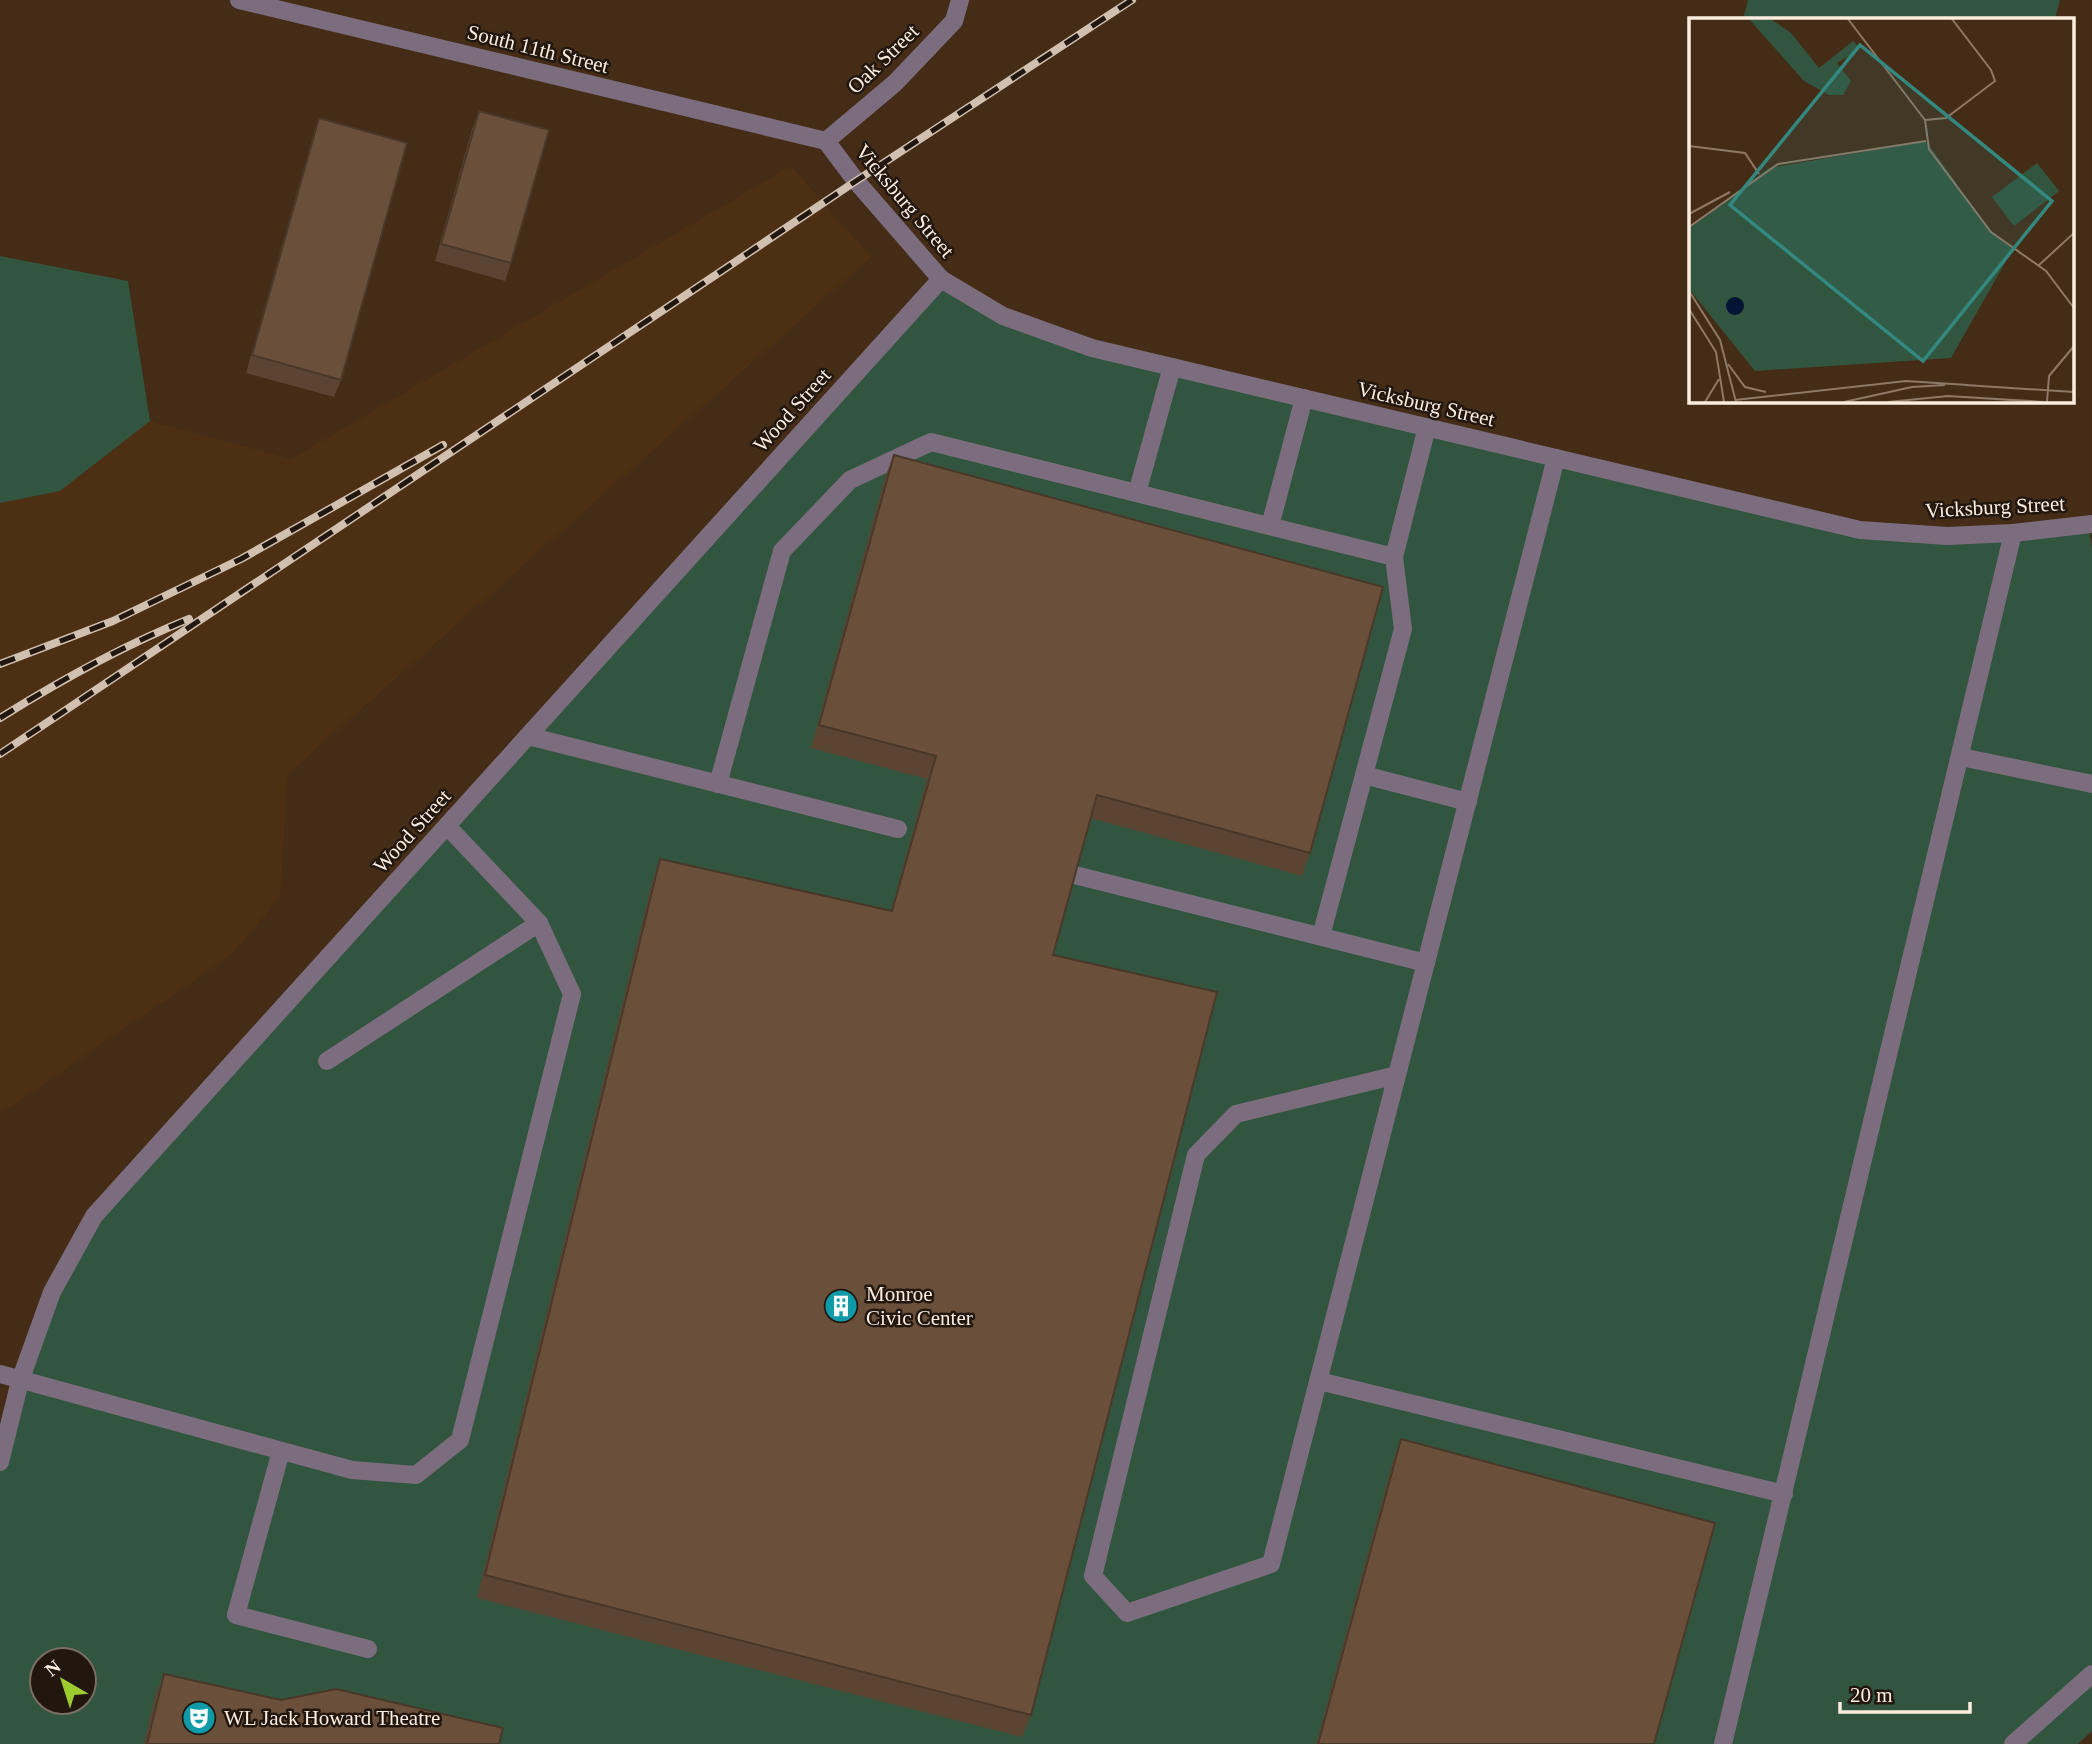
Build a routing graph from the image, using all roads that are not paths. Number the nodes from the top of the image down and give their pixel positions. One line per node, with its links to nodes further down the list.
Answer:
1 (239, 0): 3 (street, South 11th Street)
2 (960, 0): 3 (street, Oak Street)
3 (826, 141): 4 (street, Vicksburg Street)
4 (941, 279): 5 (street, Vicksburg Street); 14 (street, Wood Street)
5 (1172, 367): 6 (street, Vicksburg Street); 9 (street)
6 (1304, 398): 7 (street, Vicksburg Street); 11 (street)
7 (1427, 427): 8 (street, Vicksburg Street); 13 (street)
8 (1556, 458): 12 (street, Vicksburg Street); 19 (street)
9 (1137, 493): 11 (street); 17 (street)
10 (2092, 524): 12 (street, Vicksburg Street)
11 (1270, 526): 13 (street)
12 (2013, 533): 15 (street)
13 (1394, 556): 16 (street)
14 (528, 736): 17 (street); 20 (street, Wood Street)
15 (1961, 757): 18 (street); 33 (street)
16 (1364, 775): 19 (street); 24 (street)
17 (718, 784): 21 (street)
18 (2092, 784)
19 (1468, 802): 25 (street)
20 (447, 826): 23 (street); 29 (street, Wood Street)
21 (898, 829)
22 (1071, 873): 24 (street)
23 (540, 923): 26 (street); 31 (street)
24 (1321, 936): 25 (street)
25 (1426, 963): 27 (street)
26 (327, 1061)
27 (1397, 1076): 30 (street); 30 (street)
28 (0, 1374): 29 (street)
29 (20, 1381): 31 (street); 32 (street, Wood Street)
30 (1318, 1381): 33 (street)
31 (281, 1451): 34 (street)
32 (0, 1462)
33 (1784, 1494): 36 (street)
34 (368, 1650)
35 (2092, 1674): 37 (street)
36 (1723, 1744)
37 (2013, 1744)

